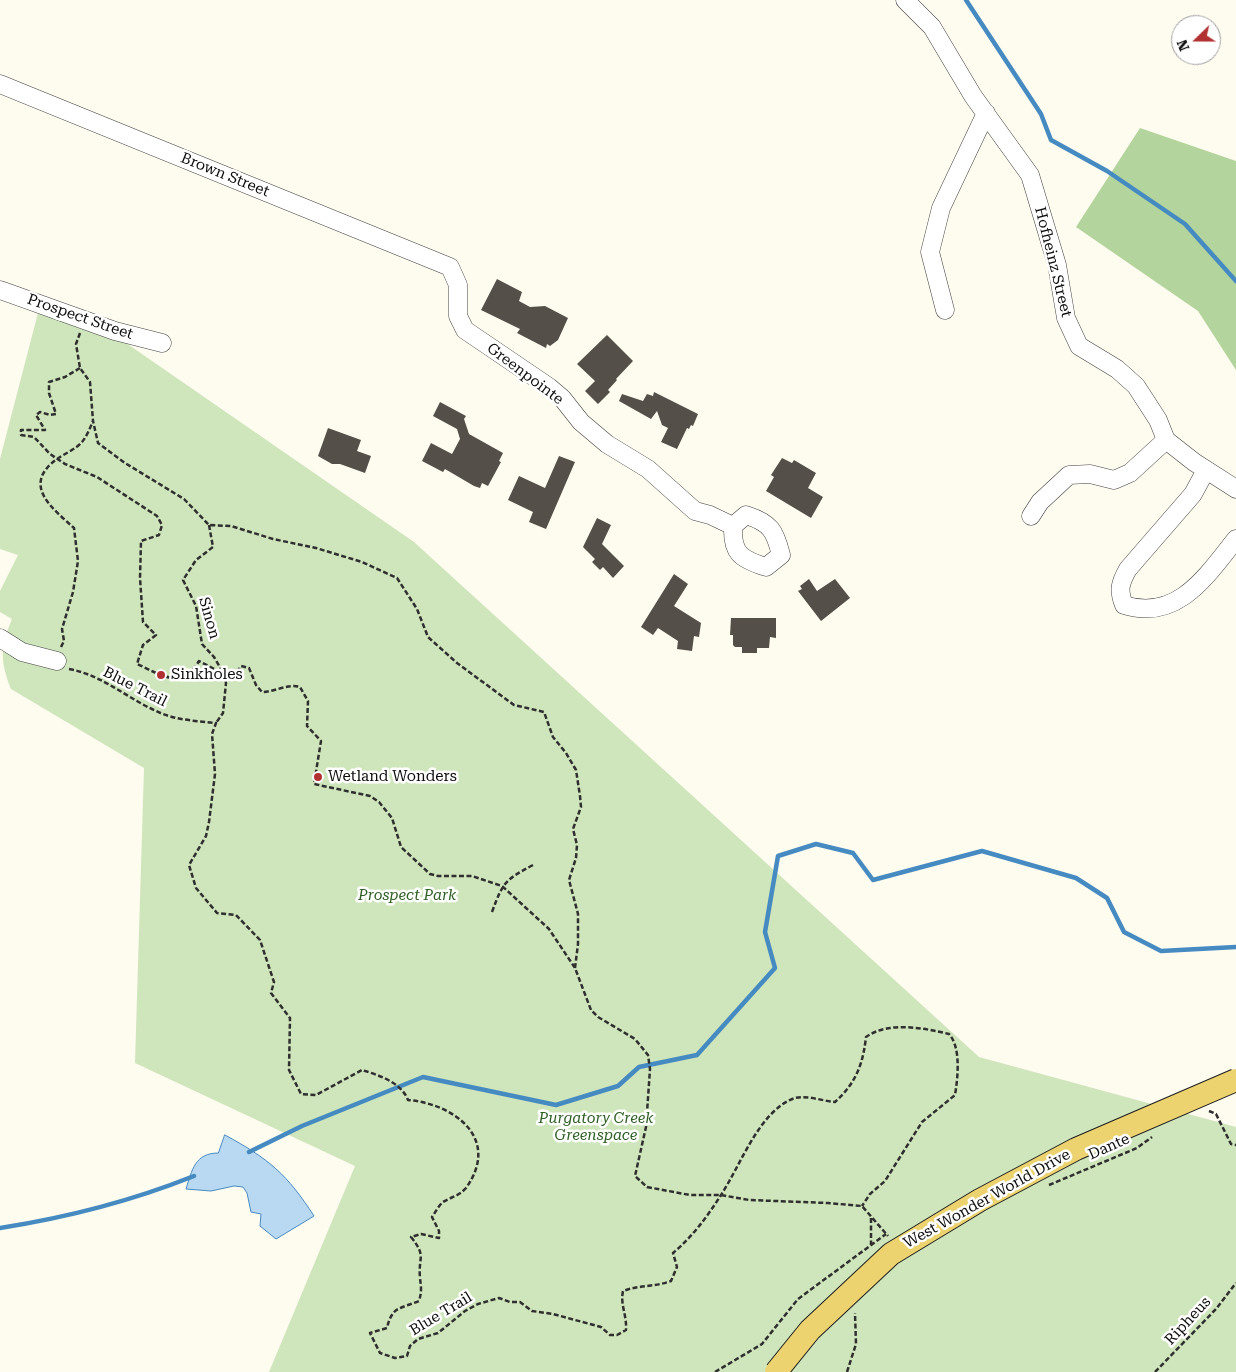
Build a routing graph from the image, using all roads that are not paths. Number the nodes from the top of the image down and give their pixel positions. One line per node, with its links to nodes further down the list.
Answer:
1 (905, 0): 3 (street, Hofheinz Street)
2 (0, 84): 4 (street, Brown Street)
3 (986, 113): 6 (street); 8 (street, Hofheinz Street)
4 (450, 267): 12 (street, Greenpointe)
5 (0, 290): 7 (street, Prospect Street)
6 (945, 310)
7 (162, 343)
8 (1166, 440): 9 (street, Hofheinz Street); 11 (street)
9 (1206, 470): 10 (street, Hofheinz Street); 13 (street)
10 (1236, 489)
11 (1031, 516)
12 (733, 526)
13 (1236, 539)
14 (0, 638): 15 (street)
15 (56, 661)
16 (1236, 1080): 17 (main road, West Wonder World Drive, bridge)
17 (776, 1372)

